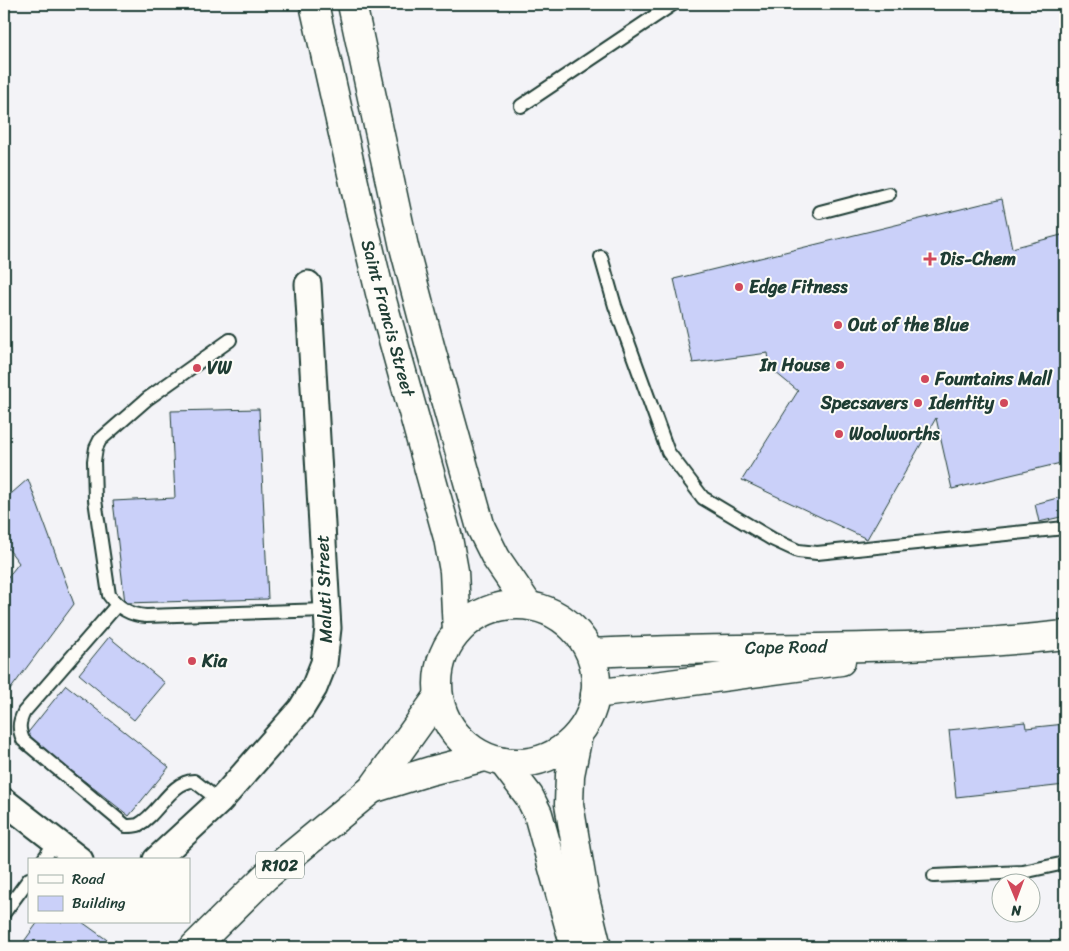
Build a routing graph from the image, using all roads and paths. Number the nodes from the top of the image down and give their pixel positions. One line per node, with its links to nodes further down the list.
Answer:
1 (314, 4): 14 (main road, Saint Francis Street)
2 (352, 4): 12 (main road)
3 (673, 4): 4 (lane)
4 (521, 106)
5 (889, 194): 6 (lane)
6 (820, 212)
7 (601, 257): 10 (lane)
8 (308, 284): 13 (street, Maluti Street)
9 (230, 340): 11 (lane)
10 (1065, 528)
11 (116, 605): 13 (lane); 24 (lane)
12 (528, 606): 14 (main road, R102); 17 (main road, R102)
13 (326, 610): 24 (street, Maluti Street)
14 (457, 632): 19 (main road, R102)
15 (1065, 635): 16 (main road, Cape Road)
16 (981, 643): 17 (main road, Cape Road); 18 (main road, Cape Road)
17 (591, 653): 18 (main road, R102)
18 (596, 694): 20 (main road, R102)
19 (438, 697): 21 (main road, R102); 22 (main road, R102)
20 (578, 735): 21 (main road, R102); 34 (main road)
21 (494, 759): 22 (main road, R102); 33 (main road)
22 (372, 789): 32 (main road, R102)
23 (4, 801): 25 (street)
24 (220, 801): 27 (street, Maluti Street)
25 (49, 850): 26 (street)
26 (74, 858)
27 (158, 858)
28 (1065, 863): 29 (lane)
29 (934, 876)
30 (28, 880): 31 (lane)
31 (4, 913)
32 (194, 947)
33 (575, 947)
34 (598, 947)

